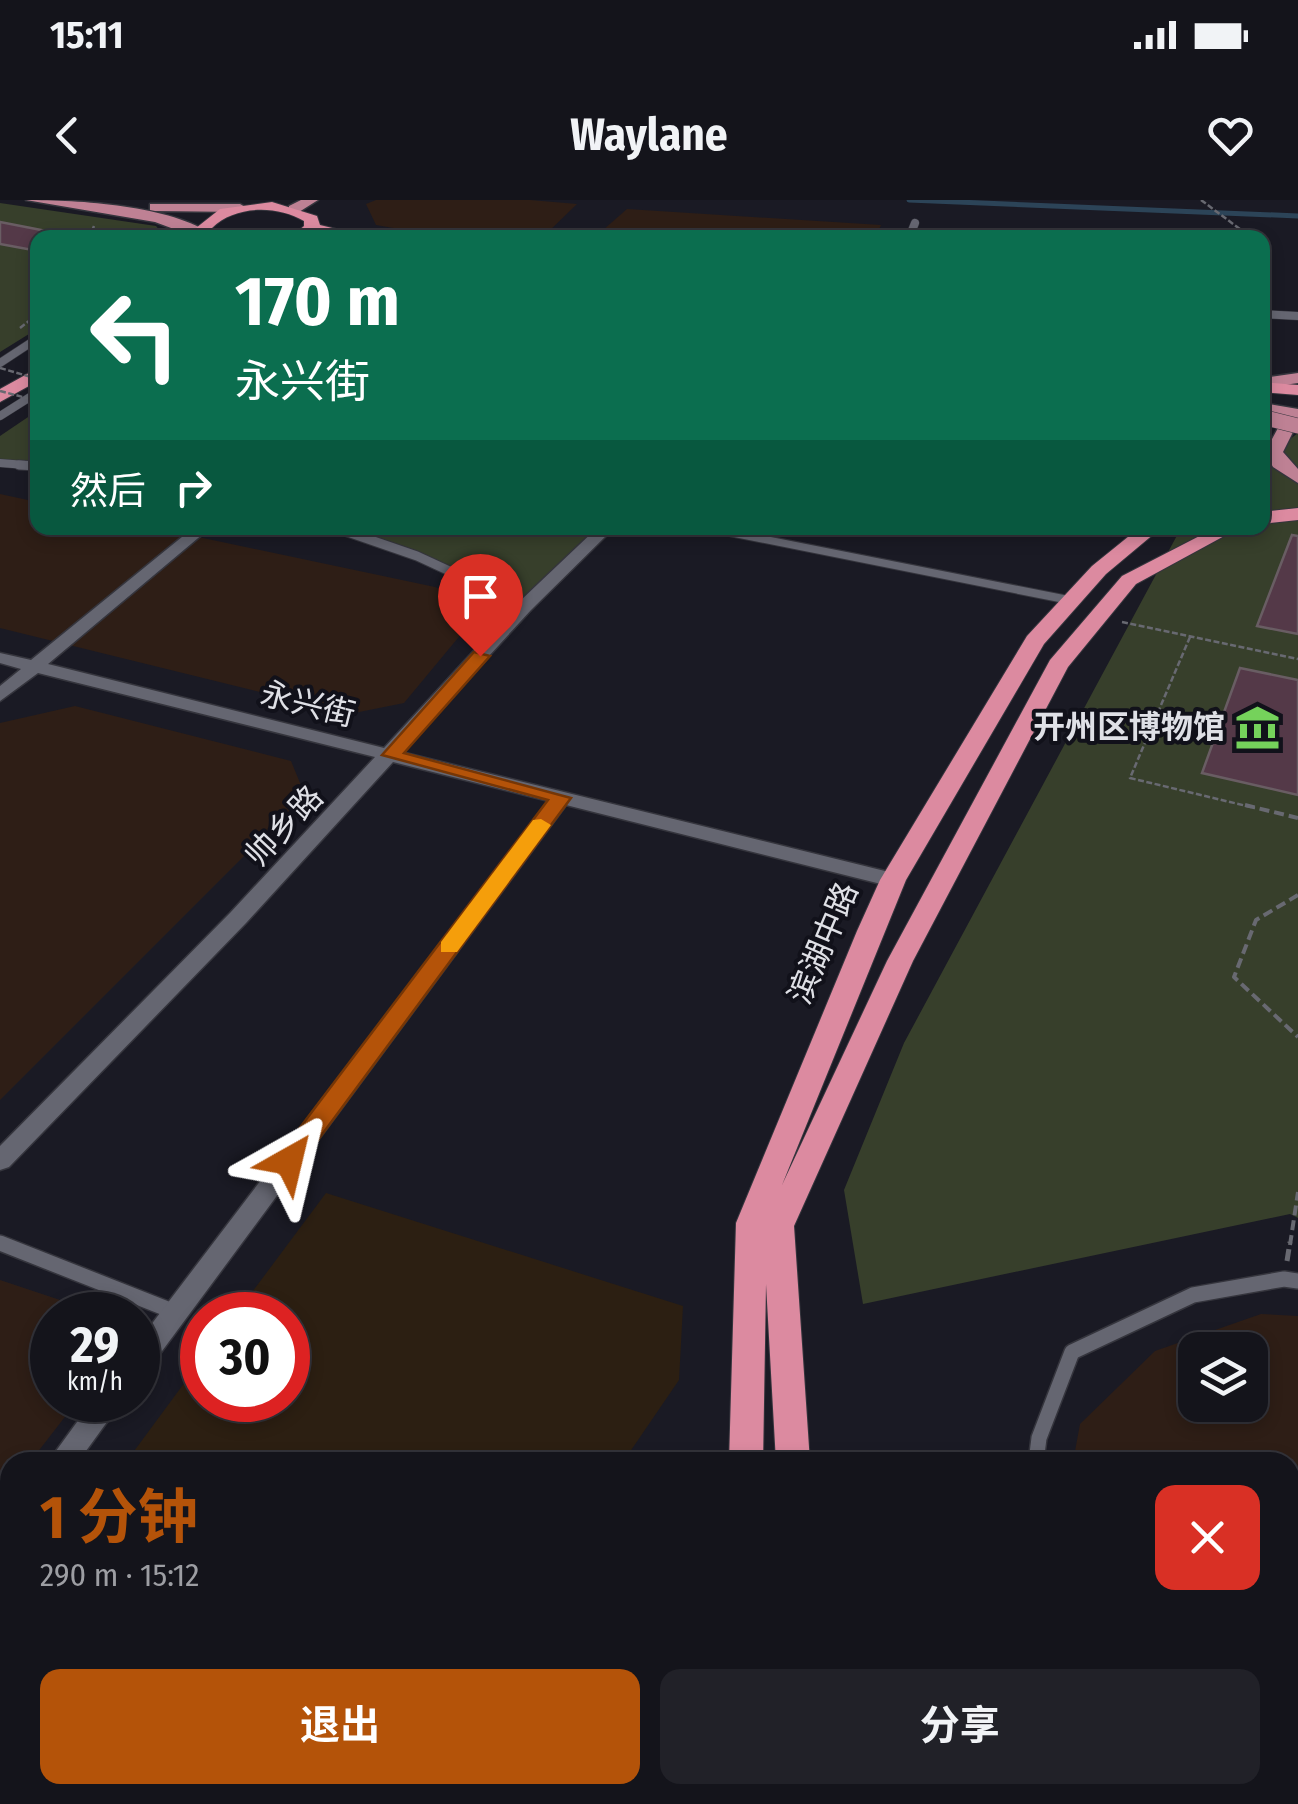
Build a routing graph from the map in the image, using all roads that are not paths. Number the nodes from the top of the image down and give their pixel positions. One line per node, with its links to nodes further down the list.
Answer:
1 (33, 200): 8 (main road)
2 (97, 200): 5 (main road)
3 (311, 200): 4 (main road)
4 (284, 204): 5 (highway); 7 (highway)
5 (248, 208): 9 (highway)
6 (915, 223): 12 (lane)
7 (312, 228): 10 (highway); 11 (highway)
8 (190, 230)
9 (205, 230)
10 (309, 230)
11 (323, 230)
12 (912, 230)
13 (1270, 314): 14 (lane)
14 (1298, 316)
15 (30, 344): 17 (lane)
16 (30, 360): 19 (highway)
17 (0, 365)
18 (1298, 378): 22 (main road)
19 (0, 379)
20 (30, 380): 23 (highway)
21 (1298, 390): 24 (highway)
22 (1270, 392)
23 (0, 394)
24 (1270, 394)
25 (30, 397): 28 (lane)
26 (1270, 397): 27 (main road)
27 (1297, 415): 29 (main road, bridge); 30 (main road); 33 (main road)
28 (0, 416)
29 (1270, 417)
30 (1270, 434)
31 (0, 463): 32 (lane)
32 (30, 465)
33 (1298, 478)
34 (1298, 514): 35 (highway)
35 (1270, 517)
36 (194, 535): 45 (street)
37 (356, 535): 43 (lane)
38 (599, 535): 43 (street, 帅乡路)
39 (745, 535): 42 (street)
40 (1144, 535): 42 (highway, 滨湖中路)
41 (1216, 535): 58 (highway)
42 (1069, 600): 49 (highway, 滨湖中路)
43 (525, 606): 47 (street, 帅乡路)
44 (0, 658): 45 (street, 永兴街)
45 (35, 666): 46 (street); 47 (street, 永兴街)
46 (0, 694)
47 (392, 755): 48 (street, 永兴街); 50 (street, 帅乡路)
48 (561, 798): 49 (street, 永兴街); 53 (street)
49 (893, 880): 57 (highway, 滨湖中路)
50 (0, 1161)
51 (0, 1243): 53 (lane)
52 (1291, 1280): 59 (lane)
53 (175, 1312): 54 (street)
54 (160, 1332)
55 (92, 1422): 56 (street)
56 (70, 1452)
57 (746, 1452)
58 (792, 1452)
59 (1037, 1452)

